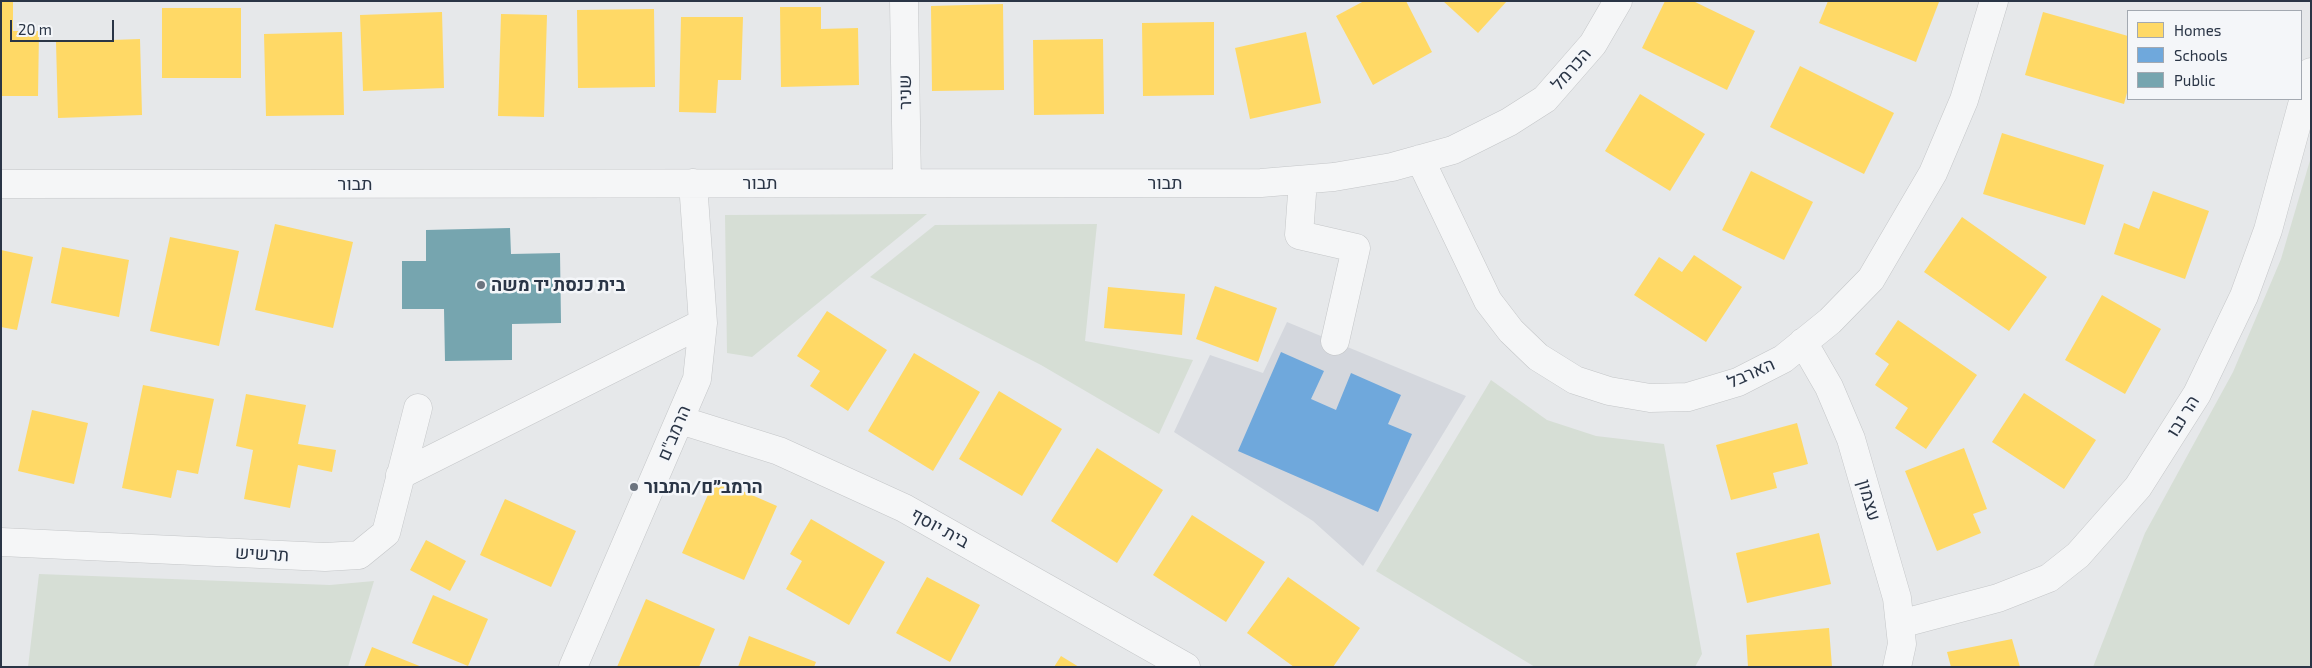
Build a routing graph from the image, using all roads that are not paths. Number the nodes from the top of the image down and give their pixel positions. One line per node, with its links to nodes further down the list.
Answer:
1 (904, 1): 9 (street, שניר)
2 (1618, 1): 5 (street, הכרמל)
3 (1994, 1): 13 (street, הארבל)
4 (2311, 72): 18 (street, הר נבו)
5 (1509, 122): 6 (street, תבור)
6 (1420, 159): 7 (street, תבור); 13 (street, הארבל)
7 (1303, 180): 9 (street, תבור); 12 (street)
8 (693, 183): 9 (street, תבור); 10 (street, תבור); 11 (street, הרמב"ם)
9 (907, 183)
10 (1, 184)
11 (703, 323): 15 (street, הרמב"ם); 16 (street)
12 (1335, 341)
13 (1803, 342): 18 (street, עצמון)
14 (418, 408): 16 (street, תרשיש)
15 (680, 420): 19 (street, הרמב"ם); 20 (street, בית יוסף)
16 (400, 475): 17 (street, תרשיש)
17 (1, 542)
18 (1900, 624): 21 (street, עצמון)
19 (573, 667)
20 (1186, 667)
21 (1897, 667)

